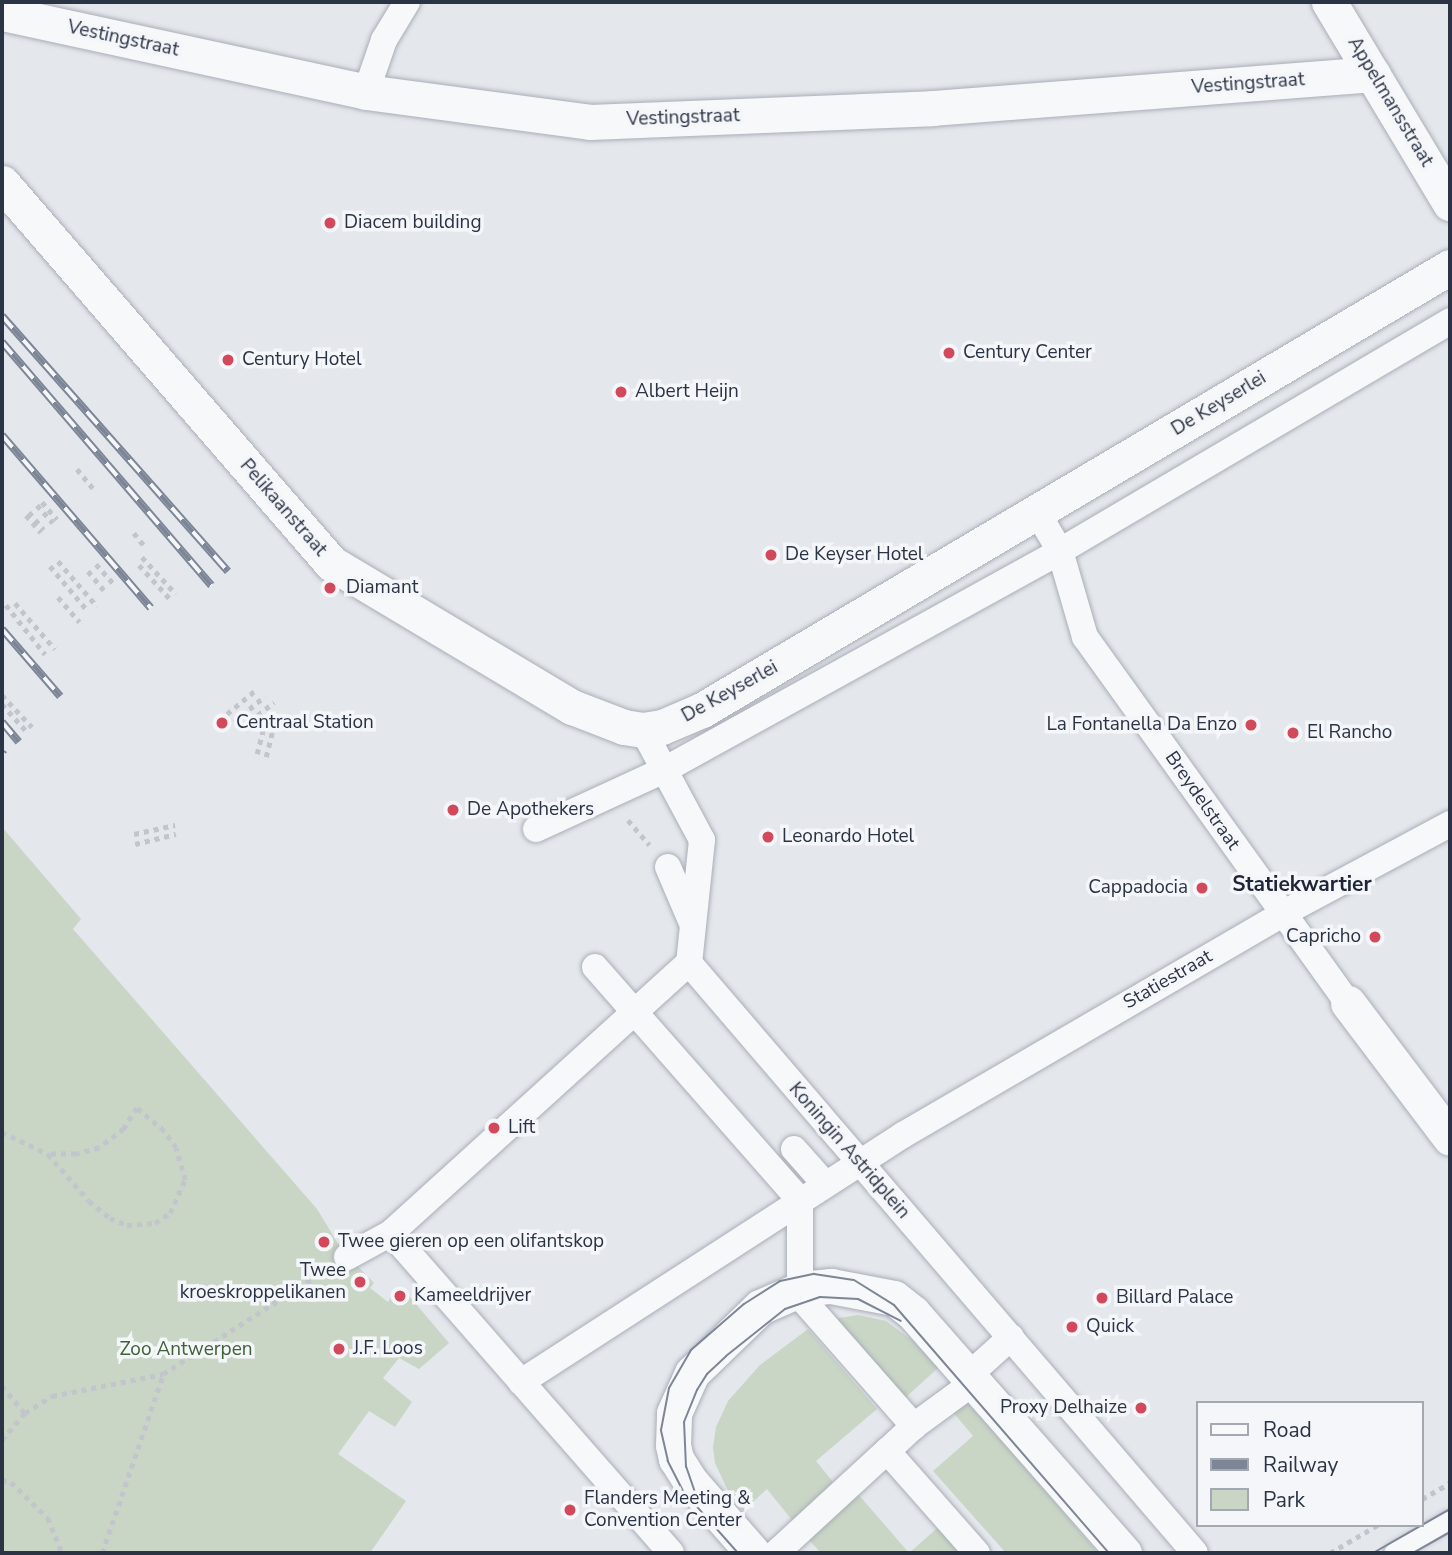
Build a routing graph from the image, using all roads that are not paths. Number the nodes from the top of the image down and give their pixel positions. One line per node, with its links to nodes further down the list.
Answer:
1 (407, 2): 5 (street)
2 (1329, 2): 4 (street, Appelmansstraat)
3 (2, 13): 5 (street, Vestingstraat)
4 (1373, 74): 5 (street, Vestingstraat); 7 (street, Appelmansstraat)
5 (366, 92)
6 (2, 183): 12 (street, Pelikaanstraat)
7 (1450, 202)
8 (1450, 267): 10 (street, De Keyserlei)
9 (1450, 321): 11 (street, De Keyserlei)
10 (1037, 512): 11 (street, Breydelstraat); 12 (street, De Keyserlei)
11 (1060, 551): 13 (street, De Keyserlei); 17 (street, Breydelstraat)
12 (643, 730): 13 (street)
13 (664, 769): 15 (street, De Keyserlei); 18 (street)
14 (1450, 824): 17 (street, Statiestraat)
15 (536, 829)
16 (668, 867): 18 (street)
17 (1282, 914): 21 (street, Breydelstraat); 25 (street, Statiestraat)
18 (693, 924): 19 (street)
19 (689, 963): 22 (street); 25 (street, Koningin Astridplein)
20 (595, 967): 22 (street)
21 (1348, 1003): 23 (street, Breydelstraat)
22 (635, 1011): 27 (street); 28 (street)
23 (1450, 1138)
24 (794, 1149): 26 (street)
25 (859, 1163): 26 (street, Statiestraat); 31 (street, Koningin Astridplein)
26 (825, 1184): 27 (street, Statiestraat)
27 (800, 1200): 30 (street); 33 (street)
28 (391, 1233): 29 (street); 33 (street)
29 (347, 1257)
30 (801, 1289): 32 (street); 34 (street); 38 (street)
31 (1010, 1337): 32 (street); 42 (street, Koningin Astridplein)
32 (968, 1376): 34 (street); 41 (street)
33 (521, 1382): 37 (street)
34 (914, 1426): 35 (street)
35 (887, 1451): 39 (street); 40 (street)
36 (1450, 1520): 43 (lane)
37 (671, 1553)
38 (753, 1553)
39 (776, 1553)
40 (977, 1553)
41 (1124, 1553)
42 (1195, 1553)
43 (1393, 1553)

